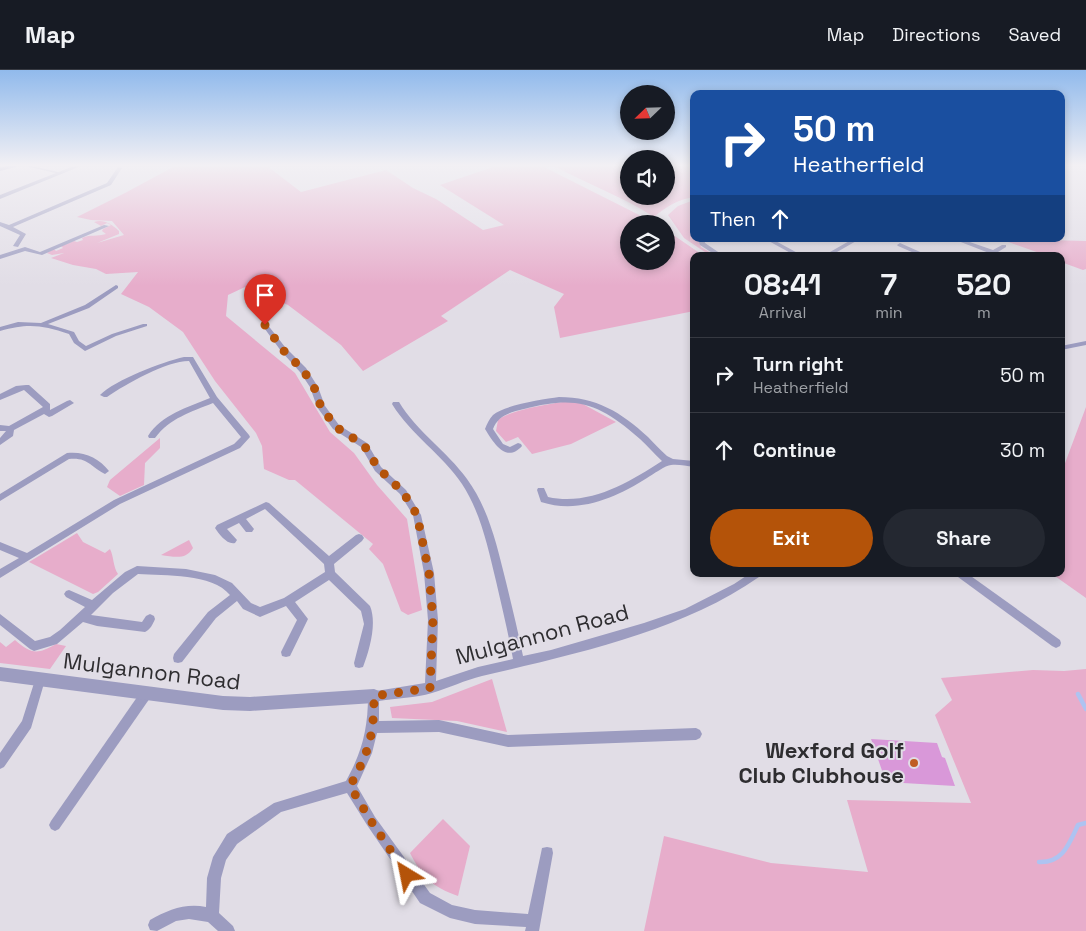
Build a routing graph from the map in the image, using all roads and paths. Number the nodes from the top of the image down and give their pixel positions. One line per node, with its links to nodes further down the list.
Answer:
1 (57, 206): 4 (street)
2 (0, 224): 4 (street)
3 (106, 226): 18 (street)
4 (9, 227): 9 (street)
5 (702, 242): 12 (street)
6 (774, 242): 13 (street)
7 (848, 242): 14 (street)
8 (963, 242): 16 (street)
9 (16, 246)
10 (904, 246): 15 (street)
11 (1004, 246): 17 (street)
12 (715, 252)
13 (792, 252)
14 (832, 252)
15 (917, 252)
16 (986, 252)
17 (994, 252)
18 (0, 257)
19 (116, 287): 20 (street)
20 (44, 323): 21 (street); 23 (street)
21 (145, 325)
22 (265, 325): 67 (street)
23 (0, 329)
24 (1086, 343): 25 (street)
25 (1065, 347)
26 (104, 395): 28 (street)
27 (0, 397): 31 (street)
28 (214, 399): 34 (street); 47 (street)
29 (70, 403): 31 (street)
30 (396, 404): 63 (street)
31 (45, 410): 33 (street)
32 (0, 428): 33 (street)
33 (10, 428): 35 (street)
34 (152, 436)
35 (0, 442)
36 (518, 446): 37 (street)
37 (668, 461): 38 (street); 40 (street)
38 (690, 464)
39 (105, 471): 41 (street)
40 (541, 490)
41 (0, 498)
42 (240, 517): 43 (street); 45 (street); 48 (street)
43 (249, 530)
44 (359, 538): 48 (street)
45 (232, 540)
46 (0, 546): 47 (street)
47 (28, 557): 49 (street)
48 (329, 562): 50 (street)
49 (0, 574)
50 (330, 574): 55 (street); 64 (street)
51 (752, 577): 63 (street, Mulgannon Road)
52 (965, 577): 60 (street)
53 (69, 594): 56 (street)
54 (236, 596): 55 (street); 56 (street); 62 (street)
55 (288, 601): 61 (street)
56 (94, 606): 57 (street)
57 (83, 617): 58 (street); 59 (street)
58 (0, 619)
59 (150, 619)
60 (1056, 643)
61 (286, 652)
62 (178, 658)
63 (519, 661): 67 (street, Mulgannon Road)
64 (359, 662)
65 (0, 674): 66 (street, Mulgannon Road)
66 (40, 680): 68 (street, Mulgannon Road); 72 (street)
67 (430, 688): 69 (street, Mulgannon Road)
68 (146, 694): 69 (street, Mulgannon Road); 74 (street)
69 (374, 696): 70 (street)
70 (374, 727): 71 (street); 73 (street)
71 (696, 734)
72 (0, 763)
73 (350, 786): 76 (street); 78 (street)
74 (55, 825)
75 (547, 853): 78 (street)
76 (212, 916): 77 (street); 79 (street)
77 (155, 925)
78 (533, 926)
79 (228, 931)

